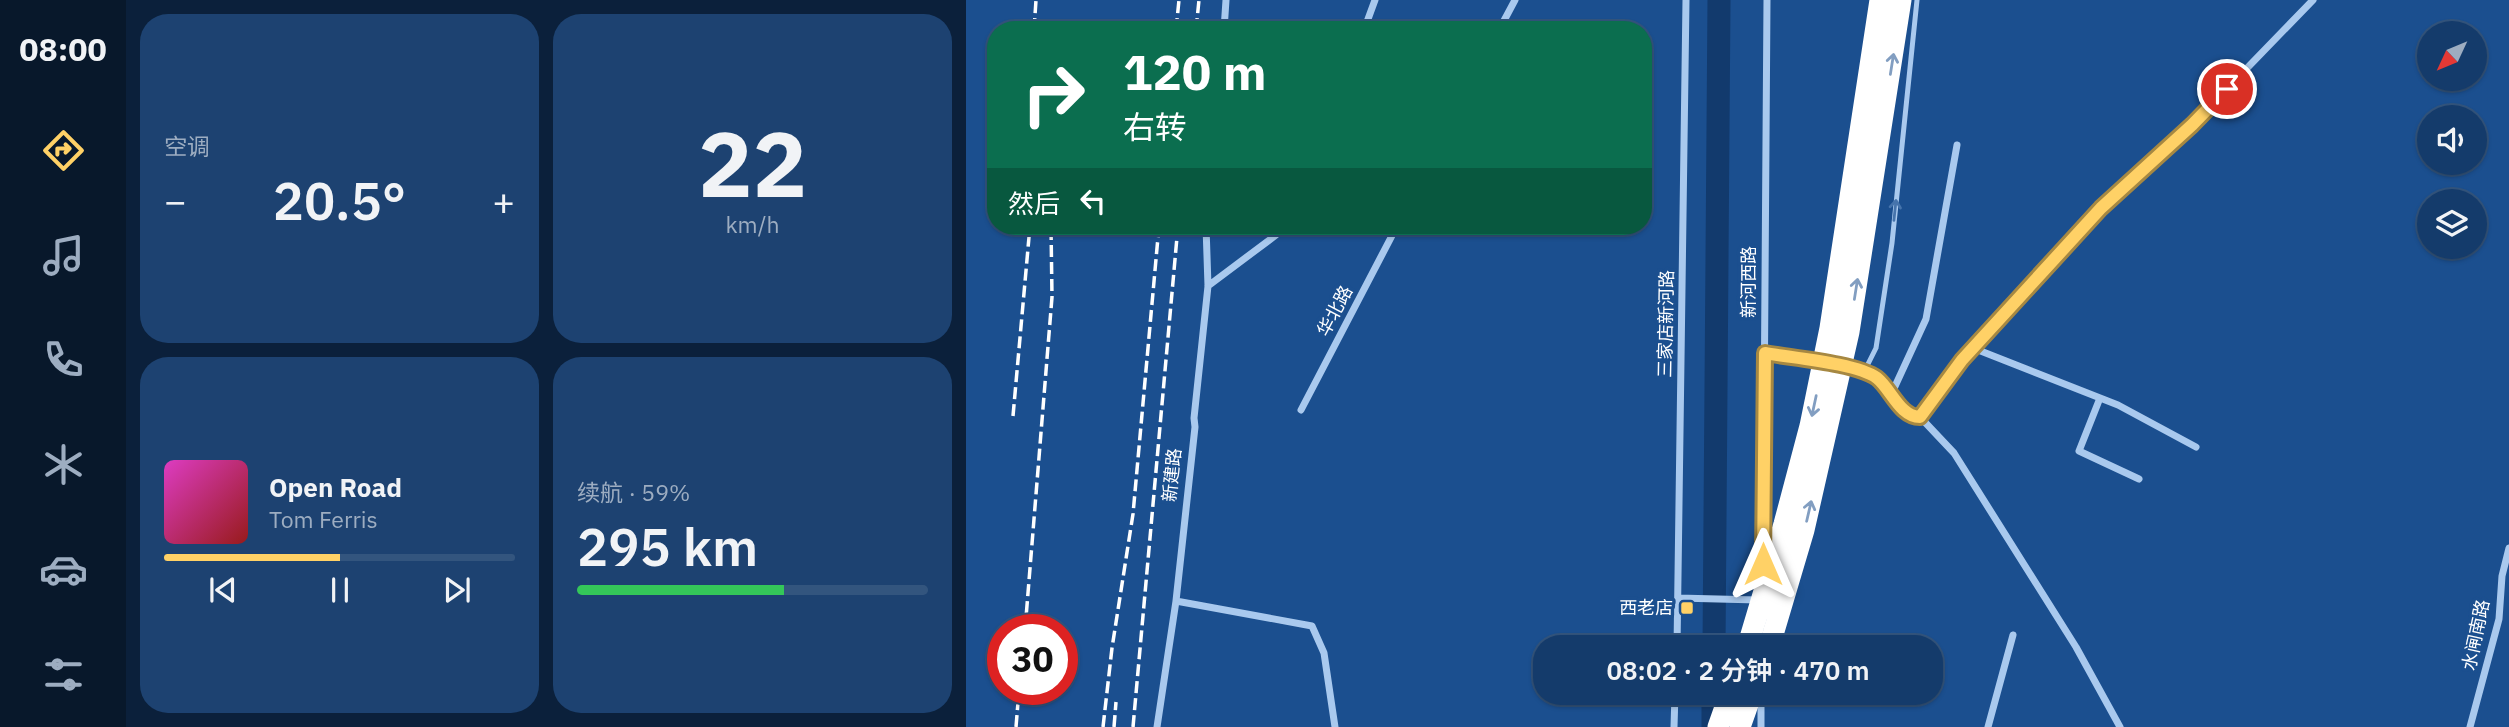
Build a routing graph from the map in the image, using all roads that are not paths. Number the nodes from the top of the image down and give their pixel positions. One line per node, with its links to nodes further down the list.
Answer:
1 (1226, 0): 10 (street)
2 (1375, 0): 11 (street)
3 (1515, 0): 12 (street)
4 (1685, 0): 30 (street, 三家店新河路)
5 (1768, 0): 20 (street, 新河西路)
6 (1881, 0): 35 (highway, one-way to 35)
7 (1901, 0): 36 (highway, one-way to 7)
8 (1917, 0): 22 (lane, one-way to 8)
9 (2314, 0): 19 (street)
10 (1225, 21)
11 (1367, 21)
12 (1504, 21)
13 (1861, 75): 21 (lane)
14 (1957, 145): 23 (street)
15 (1206, 235): 18 (street, 新建路)
16 (1275, 235): 18 (street)
17 (1392, 235): 25 (street, 华北路)
18 (1208, 286): 32 (street, 新建路)
19 (1973, 348): 24 (street); 26 (street)
20 (1765, 353): 21 (street); 31 (street, 新河西路)
21 (1819, 362): 22 (street)
22 (1864, 372): 23 (street)
23 (1891, 395): 26 (street)
24 (2100, 398): 27 (street); 28 (street)
25 (1301, 410)
26 (1920, 417): 49 (street)
27 (2196, 447)
28 (2139, 479)
29 (2509, 548): 50 (street, 水闸南路)
30 (1678, 598): 31 (street); 34 (street, 三家店新河路)
31 (1762, 600): 33 (street, 新河西路)
32 (1176, 601): 42 (street, 新建路); 43 (street)
33 (1762, 624)
34 (1677, 635)
35 (1761, 635)
36 (1763, 635)
37 (2013, 635): 48 (street)
38 (1675, 705): 44 (street)
39 (1726, 705): 45 (highway)
40 (1748, 705): 46 (highway)
41 (1761, 705): 47 (street)
42 (1157, 727)
43 (1335, 727)
44 (1674, 727)
45 (1718, 727)
46 (1740, 727)
47 (1761, 727)
48 (1988, 727)
49 (2120, 727)
50 (2470, 727)

